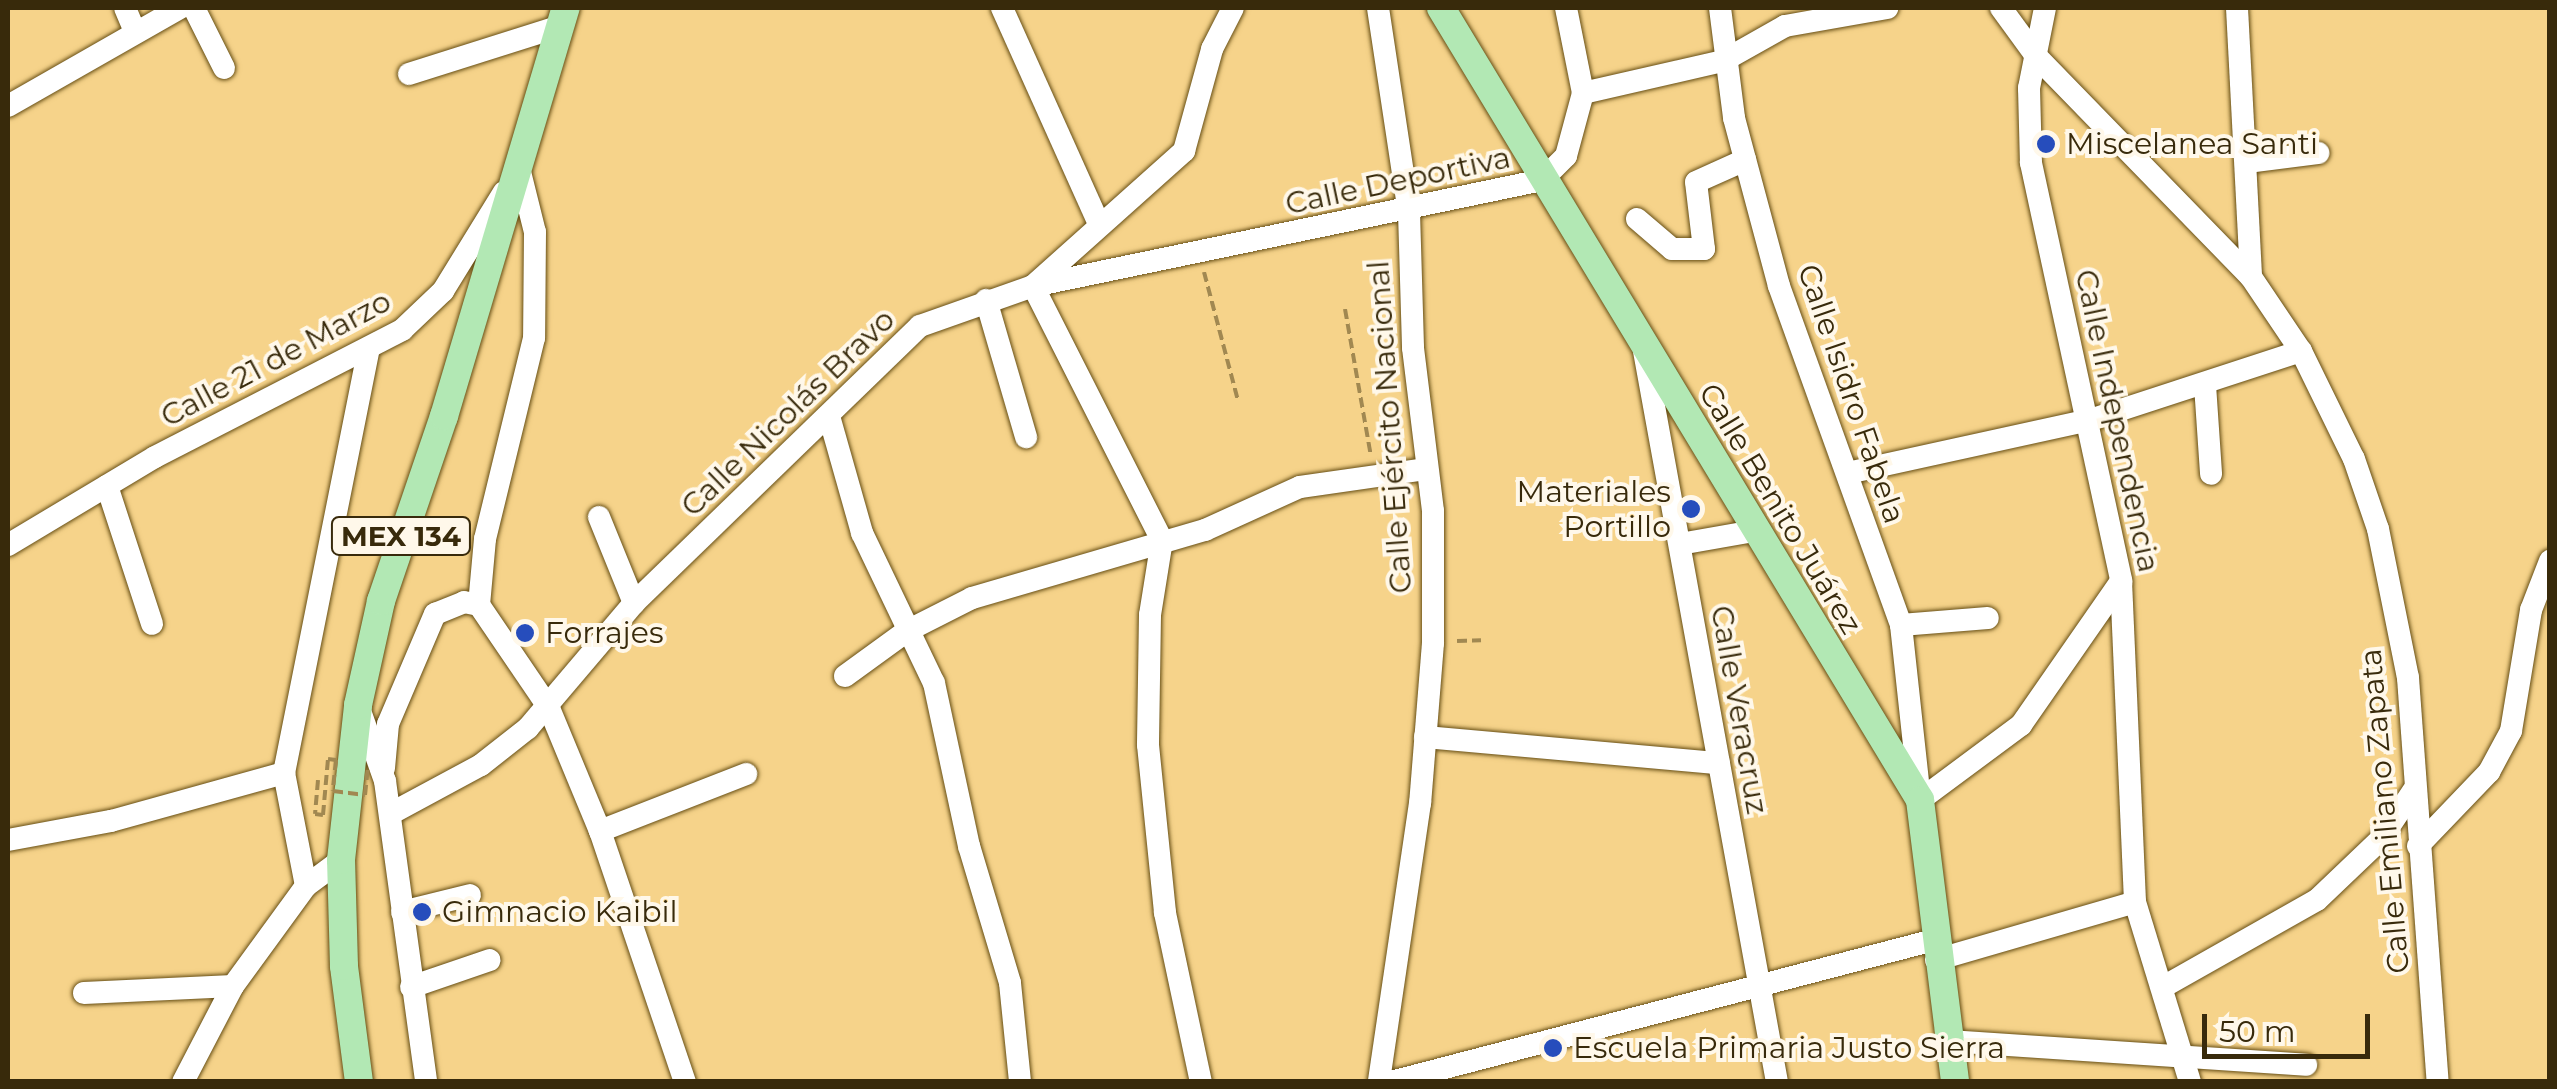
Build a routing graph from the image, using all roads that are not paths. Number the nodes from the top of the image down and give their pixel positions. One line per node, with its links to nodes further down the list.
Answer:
1 (125, 8): 15 (street)
2 (180, 8): 15 (street)
3 (194, 8): 18 (street)
4 (1002, 8): 29 (street)
5 (1233, 8): 29 (street, Calle Nicolás Bravo)
6 (1378, 8): 27 (street, Calle Ejército Nacional)
7 (1441, 8): 26 (main road, Calle Benito Juárez)
8 (1566, 8): 20 (street)
9 (1720, 8): 17 (street, Calle Isidro Fabela)
10 (1887, 8): 17 (street)
11 (2001, 8): 16 (street, Calle Emiliano Zapata)
12 (2045, 8): 16 (street, Calle Independencia)
13 (2237, 8): 24 (street)
14 (563, 17): 19 (street); 25 (main road, MEX 134)
15 (135, 32): 21 (street)
16 (2036, 56): 30 (street, Calle Emiliano Zapata); 38 (street, Calle Independencia)
17 (1722, 61): 20 (street); 23 (street, Calle Isidro Fabela)
18 (224, 68)
19 (409, 74)
20 (1583, 93): 26 (street, Calle Deportiva)
21 (8, 106)
22 (2318, 153): 24 (street)
23 (1745, 160): 28 (street); 41 (street, Calle Isidro Fabela)
24 (2248, 162): 30 (street)
25 (519, 168): 33 (street, Calle 21 de Marzo); 52 (street); 58 (main road, MEX 134)
26 (1542, 180): 27 (street, Calle Deportiva); 34 (main road, Calle Benito Juárez)
27 (1409, 212): 31 (street, Calle Deportiva); 40 (street, Calle Ejército Nacional)
28 (1638, 220)
29 (1098, 224): 31 (street, Calle Nicolás Bravo)
30 (2251, 277): 35 (street, Calle Emiliano Zapata)
31 (1033, 286): 32 (street, Calle Nicolás Bravo); 46 (street)
32 (986, 300): 37 (street, Calle Nicolás Bravo); 39 (street)
33 (369, 347): 43 (street, Calle 21 de Marzo); 62 (street)
34 (1644, 348): 45 (main road, Calle Benito Juárez); 47 (street, Calle Veracruz)
35 (2301, 351): 36 (street); 65 (street, Calle Emiliano Zapata)
36 (2205, 386): 38 (street); 42 (street)
37 (828, 416): 51 (street, Calle Nicolás Bravo); 56 (street)
38 (2090, 420): 41 (street); 50 (street, Calle Independencia)
39 (1026, 438)
40 (1427, 469): 46 (street); 60 (street, Calle Ejército Nacional)
41 (1848, 473): 55 (street, Calle Isidro Fabela)
42 (2211, 474)
43 (107, 486): 48 (street, Calle 21 de Marzo); 54 (street)
44 (599, 517): 51 (street)
45 (1754, 531): 47 (street); 66 (main road, Calle Benito Juárez)
46 (1162, 540): 56 (street); 92 (street)
47 (1680, 544): 61 (street, Calle Veracruz)
48 (8, 545)
49 (2550, 560): 70 (street)
50 (2121, 581): 66 (street); 74 (street, Calle Independencia)
51 (634, 602): 59 (street, Calle Nicolás Bravo)
52 (479, 605): 59 (street); 63 (street)
53 (1988, 618): 55 (street)
54 (152, 624)
55 (1900, 625): 66 (street, Calle Isidro Fabela)
56 (907, 631): 57 (street); 91 (street)
57 (846, 676)
58 (358, 705): 63 (street); 71 (main road, MEX 134)
59 (549, 708): 67 (street, Calle Nicolás Bravo); 68 (street)
60 (1425, 737): 61 (street); 93 (street, Calle Ejército Nacional)
61 (1719, 763): 81 (street, Calle Veracruz)
62 (284, 773): 69 (street); 72 (street)
63 (377, 774): 67 (street)
64 (746, 774): 68 (street)
65 (2413, 791): 70 (street, Calle Emiliano Zapata); 80 (street)
66 (1920, 800): 76 (main road, Calle Benito Juárez)
67 (390, 814): 75 (street)
68 (600, 831): 90 (street)
69 (8, 840)
70 (2418, 846): 97 (street, Calle Emiliano Zapata)
71 (341, 860): 72 (street); 88 (main road, MEX 134)
72 (306, 886): 78 (street)
73 (470, 895): 75 (street)
74 (2135, 902): 76 (street); 80 (street, Calle Independencia)
75 (402, 912): 79 (street)
76 (1935, 950): 81 (street); 83 (main road, Calle Benito Juárez)
77 (490, 960): 79 (street)
78 (233, 986): 82 (street); 87 (street)
79 (412, 986): 89 (street)
80 (2162, 987): 86 (street, Calle Independencia)
81 (1755, 988): 85 (street); 95 (street, Calle Veracruz)
82 (84, 993)
83 (1948, 1041): 86 (street); 96 (main road, Calle Benito Juárez)
84 (2306, 1065): 86 (street)
85 (1478, 1071): 94 (street)
86 (2189, 1072)
87 (184, 1082)
88 (360, 1082)
89 (426, 1082)
90 (685, 1082)
91 (1020, 1082)
92 (1202, 1082)
93 (1379, 1082)
94 (1391, 1082)
95 (1777, 1082)
96 (1955, 1082)
97 (2438, 1082)

